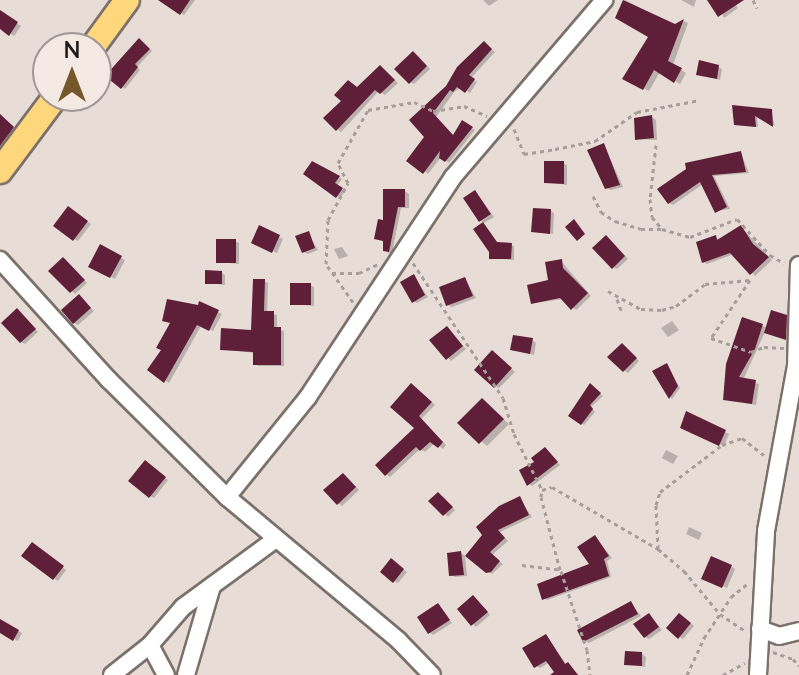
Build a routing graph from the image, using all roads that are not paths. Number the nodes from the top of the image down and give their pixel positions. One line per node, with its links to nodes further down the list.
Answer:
1 (127, 0): 3 (main road)
2 (604, 0): 8 (street)
3 (104, 32)
4 (44, 112): 5 (main road)
5 (0, 171)
6 (0, 260): 8 (street)
7 (799, 268): 12 (street)
8 (227, 497): 9 (street)
9 (276, 539): 10 (street); 17 (street)
10 (212, 586): 13 (street); 16 (street)
11 (799, 631): 12 (street)
12 (760, 635): 18 (street)
13 (150, 645): 14 (street); 15 (street)
14 (112, 675)
15 (166, 675)
16 (186, 675)
17 (432, 675)
18 (758, 675)

